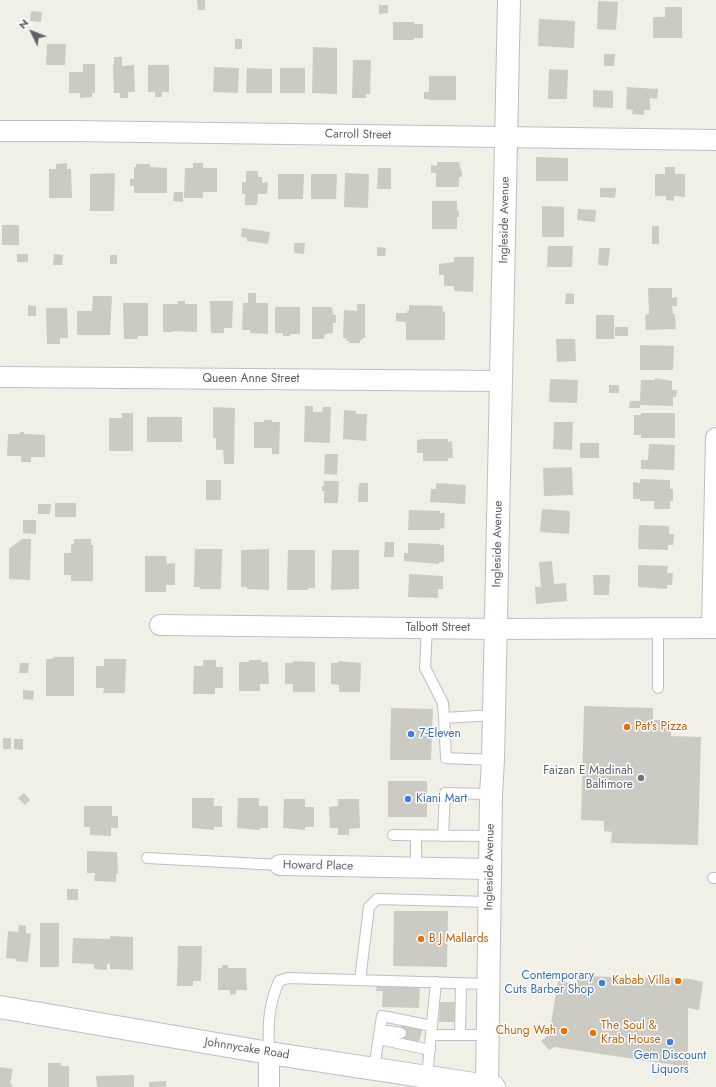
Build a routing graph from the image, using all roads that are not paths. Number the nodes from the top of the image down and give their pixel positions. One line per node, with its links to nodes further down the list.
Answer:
1 (509, 0): 3 (main road, Ingleside Avenue)
2 (0, 131): 3 (street, Carroll Street)
3 (506, 136): 4 (street, Carroll Street); 6 (main road, Ingleside Avenue)
4 (716, 140)
5 (0, 377): 6 (street, Queen Anne Street)
6 (501, 381): 12 (main road, Ingleside Avenue)
7 (716, 438): 11 (street)
8 (160, 626): 9 (street, Talbott Street)
9 (426, 628): 12 (street, Talbott Street); 15 (lane)
10 (658, 628): 11 (street, Talbott Street); 12 (street, Talbott Street); 13 (lane)
11 (714, 628)
12 (496, 629): 14 (main road, Ingleside Avenue)
13 (658, 688)
14 (494, 715): 15 (lane); 16 (main road, Ingleside Avenue)
15 (444, 718): 16 (lane)
16 (493, 760): 17 (main road, Ingleside Avenue)
17 (491, 794): 20 (lane); 21 (main road, Ingleside Avenue)
18 (393, 835): 19 (lane)
19 (416, 835): 20 (lane); 24 (lane)
20 (443, 836): 21 (lane)
21 (491, 836): 25 (main road, Ingleside Avenue)
22 (147, 858): 23 (lane, Howard Place)
23 (280, 865): 24 (street, Howard Place)
24 (416, 867): 25 (street, Howard Place)
25 (490, 869): 26 (main road, Ingleside Avenue)
26 (490, 902): 27 (lane); 30 (main road, Ingleside Avenue)
27 (360, 980): 28 (lane); 39 (lane)
28 (436, 982): 29 (lane); 33 (lane)
29 (462, 983): 30 (lane); 35 (lane)
30 (488, 984): 36 (main road, Ingleside Avenue)
31 (0, 1007): 39 (main road, Johnnycake Road)
32 (401, 1033): 34 (lane)
33 (431, 1033): 34 (lane); 35 (lane); 37 (lane); 38 (lane)
34 (379, 1034): 38 (lane); 40 (lane)
35 (460, 1035): 36 (lane)
36 (488, 1036): 43 (main road, Ingleside Avenue)
37 (420, 1037)
38 (430, 1050): 41 (lane)
39 (269, 1053): 40 (main road, Johnnycake Road); 42 (street)
40 (374, 1069): 41 (main road, Johnnycake Road)
41 (427, 1077): 43 (main road, Johnnycake Road)
42 (270, 1087)
43 (490, 1087)

